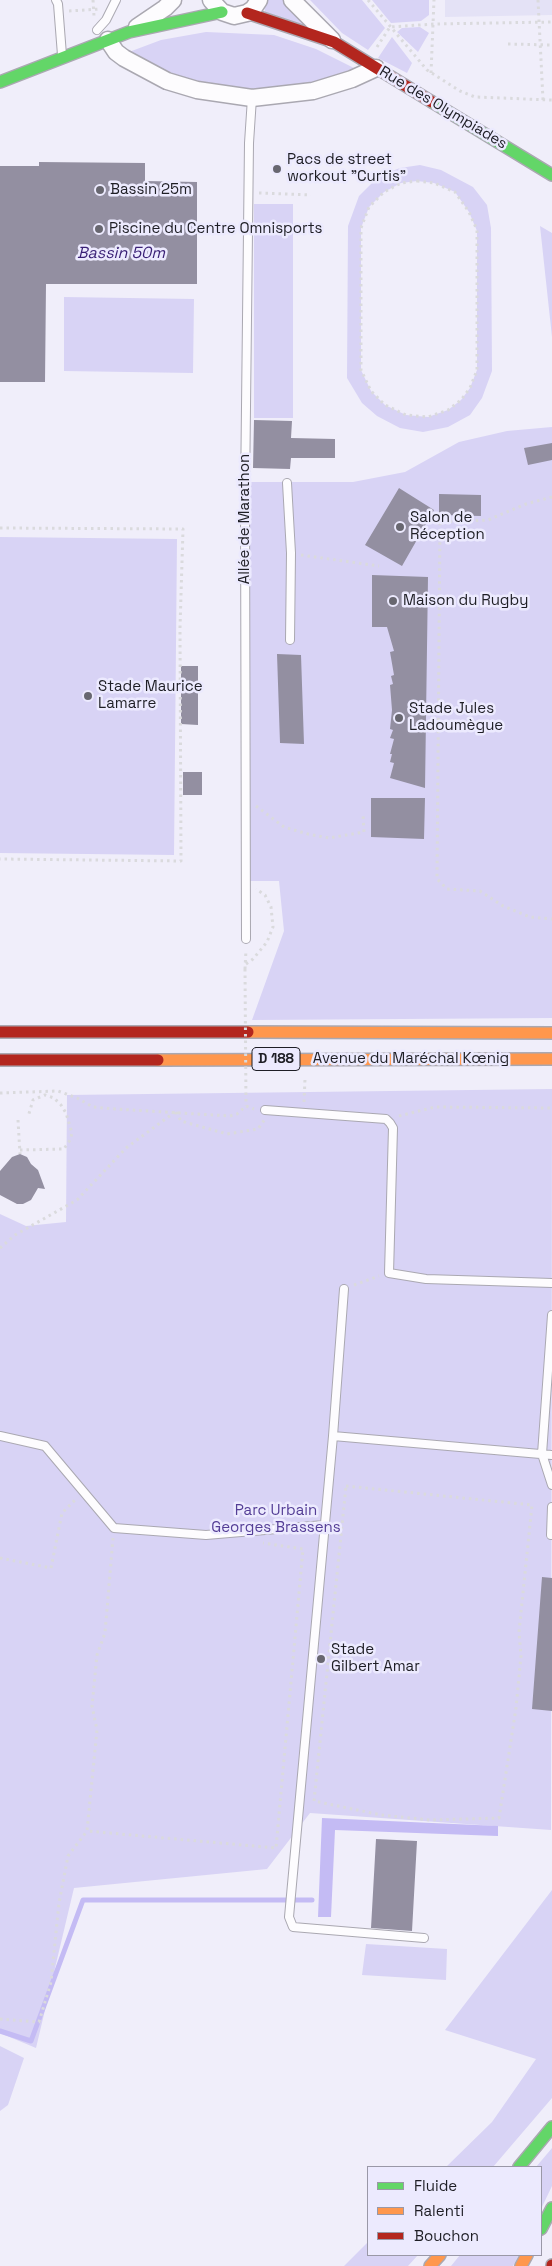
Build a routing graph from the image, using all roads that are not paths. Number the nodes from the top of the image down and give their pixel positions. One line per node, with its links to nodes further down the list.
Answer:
1 (116, 0): 9 (lane)
2 (173, 0): 8 (street)
3 (260, 0): 7 (street)
4 (292, 0): 10 (street, Rue des Olympiades)
5 (58, 4): 11 (lane)
6 (216, 6): 7 (street); 8 (main road)
7 (246, 13): 10 (main road, Rue des Olympiades)
8 (129, 32): 9 (main road)
9 (102, 35): 11 (main road); 14 (street)
10 (334, 42): 12 (main road, Rue des Olympiades)
11 (62, 57): 13 (main road)
12 (371, 65): 14 (street); 15 (main road, Rue des Olympiades)
13 (0, 82)
14 (252, 98): 18 (lane, Allée de Marathon)
15 (552, 175)
16 (287, 483): 17 (lane)
17 (290, 640)
18 (246, 939)
19 (0, 1032): 20 (main road, Avenue du Maréchal Kœnig / D 188)
20 (552, 1033)
21 (552, 1059): 22 (main road, Avenue du Maréchal Kœnig / D 188)
22 (0, 1060)
23 (267, 1110): 24 (lane)
24 (552, 1284)
25 (344, 1289): 28 (lane)
26 (552, 1315): 29 (lane)
27 (0, 1436): 33 (lane)
28 (333, 1436): 29 (lane); 33 (lane)
29 (542, 1454): 30 (lane); 31 (lane)
30 (552, 1455)
31 (552, 1485)
32 (552, 1507): 34 (lane)
33 (324, 1526): 35 (lane)
34 (551, 1535)
35 (424, 1938)
36 (552, 2127): 37 (main road)
37 (520, 2166)
38 (552, 2208): 39 (main road)
39 (542, 2227)
40 (439, 2256): 41 (main road)
41 (430, 2266)

